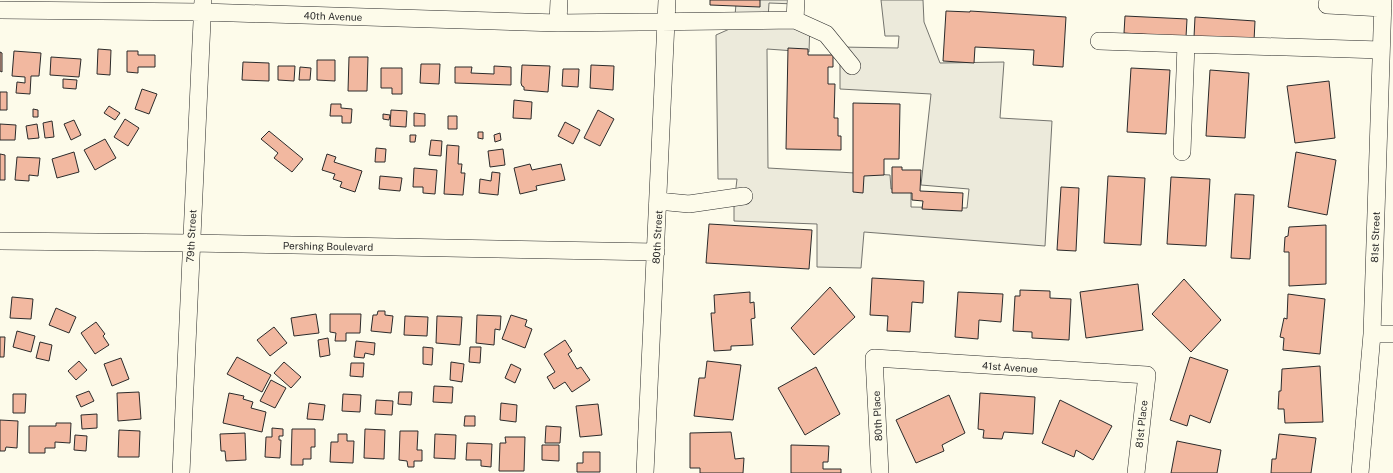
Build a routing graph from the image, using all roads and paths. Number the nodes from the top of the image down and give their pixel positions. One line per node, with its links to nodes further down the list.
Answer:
1 (559, 0): 10 (street)
2 (667, 0): 11 (street, 80th Street)
3 (796, 0): 9 (street)
4 (1328, 0): 5 (street)
5 (1383, 4): 14 (street, 81st Street)
6 (202, 6): 7 (street, 40th Avenue); 8 (street, 40th Avenue); 20 (street, 79th Street)
7 (307, 8): 10 (street, 40th Avenue)
8 (0, 10)
9 (795, 20): 11 (street, 40th Avenue); 15 (street)
10 (558, 23): 11 (street, 40th Avenue)
11 (666, 23): 18 (street, 80th Street)
12 (1099, 41): 13 (street)
13 (1186, 44): 14 (street); 16 (street)
14 (1385, 57): 22 (street, 81st Street)
15 (852, 66)
16 (1182, 152)
17 (744, 196): 18 (street)
18 (658, 201): 21 (street, 80th Street)
19 (0, 241): 20 (street, Pershing Boulevard)
20 (191, 243): 21 (street, Pershing Boulevard); 26 (street, 79th Street)
21 (656, 252): 27 (street, 80th Street)
22 (1372, 334): 23 (street); 30 (street, 81st Street)
23 (1393, 334)
24 (874, 358): 25 (street, 41st Avenue); 28 (street, 80th Place)
25 (1147, 375): 29 (street, 81st Place)
26 (181, 473)
27 (645, 473)
28 (880, 473)
29 (1136, 473)
30 (1360, 473)

